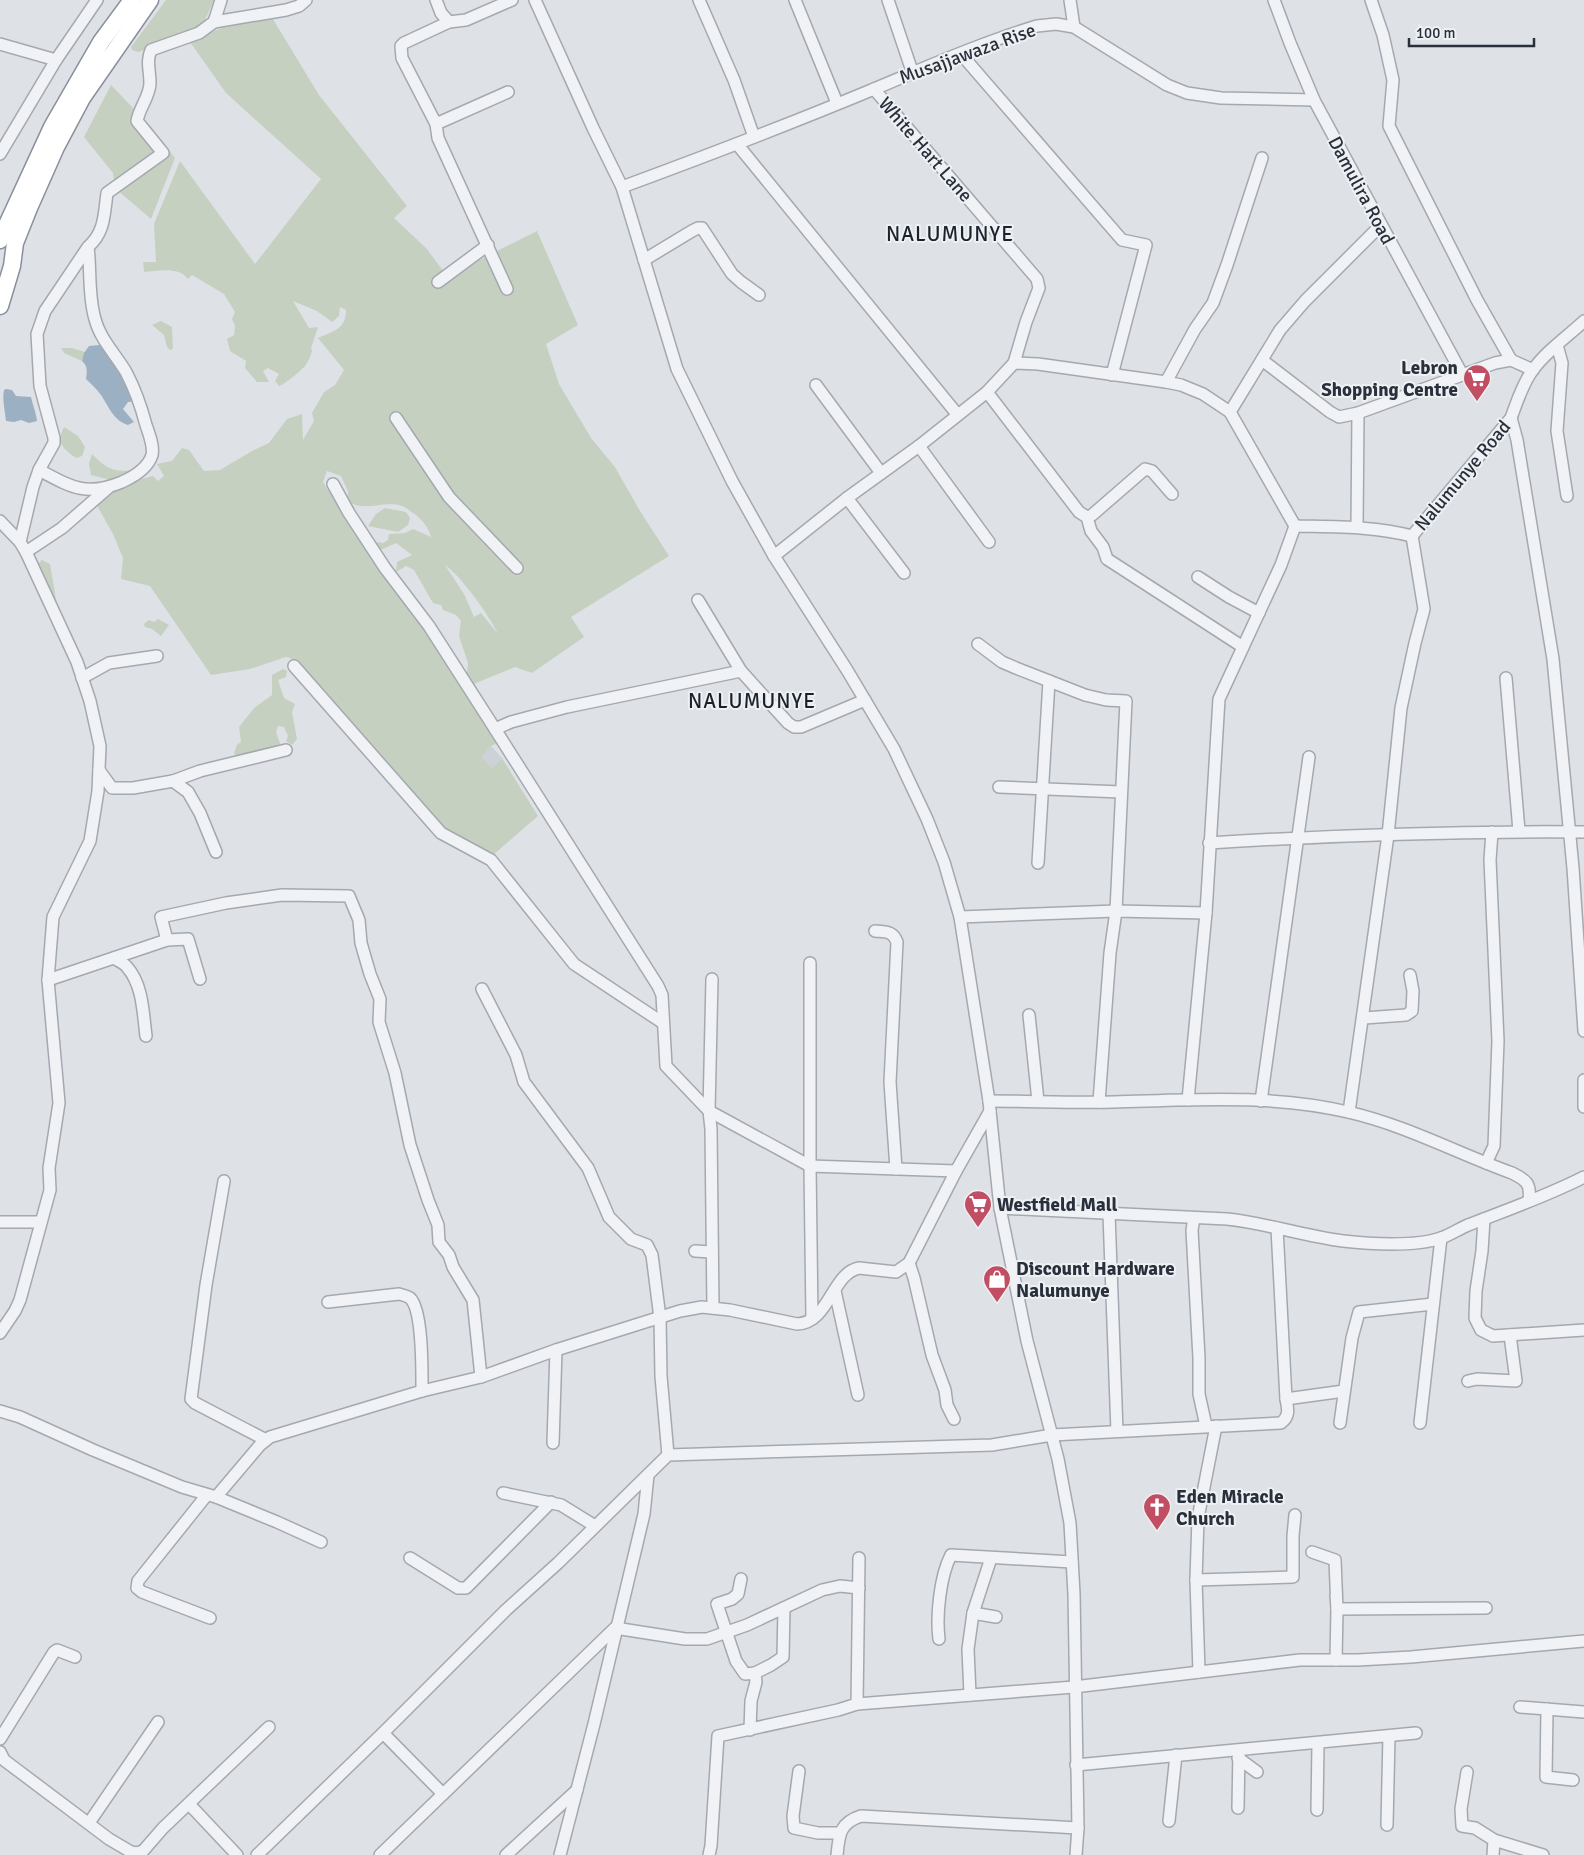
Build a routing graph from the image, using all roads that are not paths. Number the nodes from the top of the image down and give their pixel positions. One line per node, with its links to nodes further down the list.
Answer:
1 (97, 0): 20 (street)
2 (132, 0): 33 (highway)
3 (150, 0): 40 (highway)
4 (221, 0): 15 (street)
5 (306, 0): 15 (street)
6 (436, 0): 16 (street)
7 (512, 0): 16 (street)
8 (535, 0): 31 (street)
9 (699, 0): 27 (street)
10 (795, 0): 25 (street)
11 (888, 0): 21 (street)
12 (1070, 0): 17 (street)
13 (1274, 0): 24 (street, Damulira Road)
14 (1370, 0): 44 (street)
15 (214, 22): 35 (street)
16 (450, 22): 26 (street)
17 (1074, 27): 19 (street, Musajjawaza Rise); 24 (street, Musajjawaza Rise)
18 (0, 44): 20 (street)
19 (961, 54): 21 (street, Musajjawaza Rise); 48 (street)
20 (56, 60): 29 (street)
21 (912, 71): 22 (street, Musajjawaza Rise)
22 (874, 89): 25 (street, Musajjawaza Rise); 45 (street, White Hart Lane)
23 (508, 92): 26 (street)
24 (1314, 100): 32 (street, Damulira Road)
25 (837, 103): 27 (street, Musajjawaza Rise)
26 (436, 124): 34 (street)
27 (754, 137): 28 (street, Musajjawaza Rise)
28 (737, 144): 31 (street, Musajjawaza Rise); 54 (street)
29 (0, 154)
30 (1262, 158): 49 (street)
31 (622, 187): 36 (street)
32 (1381, 225): 43 (street); 47 (street, Damulira Road)
33 (0, 240)
34 (488, 245): 37 (street); 38 (street)
35 (88, 247): 58 (street); 61 (street)
36 (644, 260): 39 (street); 73 (street)
37 (438, 282)
38 (507, 289)
39 (760, 295)
40 (0, 306)
41 (1584, 321): 42 (street, Nalumunye Road)
42 (1558, 345): 46 (street, Nalumunye Road); 63 (street)
43 (1262, 360): 52 (street); 53 (street)
44 (1511, 360): 46 (street); 47 (street)
45 (1014, 363): 48 (street); 51 (street)
46 (1533, 370): 56 (street, Nalumunye Road)
47 (1462, 374): 53 (street)
48 (1112, 375): 49 (street)
49 (1166, 382): 52 (street)
50 (816, 385): 59 (street)
51 (987, 392): 54 (street); 65 (street)
52 (1230, 412): 67 (street)
53 (1358, 413): 68 (street)
54 (957, 414): 57 (street)
55 (396, 418): 74 (street)
56 (1511, 418): 69 (street, Nalumunye Road); 98 (street)
57 (919, 446): 59 (street); 71 (street)
58 (39, 470): 61 (street); 70 (street)
59 (881, 474): 64 (street)
60 (333, 484): 88 (street)
61 (108, 487): 72 (street)
62 (1172, 494): 65 (street)
63 (1567, 496)
64 (847, 498): 73 (street); 75 (street)
65 (1087, 516): 80 (street)
66 (0, 521): 70 (street)
67 (1295, 526): 68 (street); 78 (street)
68 (1357, 527): 69 (street)
69 (1412, 536): 100 (street)
70 (20, 542): 72 (street)
71 (988, 542)
72 (26, 552): 84 (street)
73 (774, 556): 87 (street)
74 (517, 568)
75 (904, 573)
76 (1198, 577): 78 (street)
77 (698, 600): 83 (street)
78 (1259, 613): 80 (street)
79 (978, 644): 86 (street)
80 (1243, 647): 102 (street)
81 (157, 656): 84 (street)
82 (294, 666): 119 (street)
83 (741, 671): 87 (street); 88 (street)
84 (82, 678): 91 (street)
85 (1506, 678): 96 (street)
86 (1049, 681): 94 (street); 95 (street)
87 (865, 700): 107 (street)
88 (495, 729): 119 (street)
89 (286, 750): 92 (street)
90 (1309, 757): 101 (street)
91 (100, 770): 92 (street); 115 (street)
92 (173, 781): 103 (street)
93 (999, 787): 94 (street)
94 (1041, 788): 95 (street); 104 (street)
95 (1121, 792): 105 (street)
96 (1519, 831): 97 (street); 98 (street)
97 (1492, 832): 100 (street); 131 (street)
98 (1568, 832): 99 (street); 120 (street)
99 (1584, 832)
100 (1388, 835): 101 (street); 118 (street)
101 (1296, 838): 102 (street); 125 (street)
102 (1209, 843): 106 (street)
103 (216, 852)
104 (1038, 863)
105 (1116, 911): 106 (street); 107 (street); 126 (street)
106 (1206, 913): 123 (street)
107 (960, 917): 127 (street)
108 (875, 931): 133 (street)
109 (168, 940): 110 (street); 113 (street); 159 (street)
110 (114, 958): 115 (street); 121 (street)
111 (810, 963): 132 (street)
112 (1410, 975): 118 (street)
113 (200, 979)
114 (712, 979): 129 (street)
115 (48, 980): 143 (street)
116 (482, 989): 153 (street)
117 (1029, 1015): 124 (street)
118 (1364, 1018): 130 (street)
119 (663, 1023): 129 (street)
120 (1584, 1031)
121 (146, 1036)
122 (1584, 1080): 128 (street)
123 (1188, 1100): 125 (street); 126 (street)
124 (1038, 1101): 126 (street); 127 (street)
125 (1261, 1101): 130 (street)
126 (1100, 1102)
127 (989, 1106): 134 (street); 138 (street)
128 (1584, 1106)
129 (709, 1111): 132 (street); 147 (street)
130 (1349, 1112): 131 (street)
131 (1486, 1163): 137 (street)
132 (810, 1166): 133 (street); 154 (street)
133 (896, 1169): 134 (street)
134 (956, 1170): 148 (street)
135 (1584, 1176): 137 (street)
136 (224, 1180): 172 (street)
137 (1529, 1200): 141 (street)
138 (1000, 1208): 139 (street); 171 (street)
139 (1109, 1214): 140 (street); 170 (street)
140 (1194, 1218): 144 (street); 169 (street)
141 (1484, 1219): 145 (street); 157 (street)
142 (0, 1222): 143 (street)
143 (40, 1222): 156 (street)
144 (1277, 1228): 145 (street); 164 (street)
145 (1441, 1238): 151 (street)
146 (695, 1251): 147 (street)
147 (712, 1252): 152 (street)
148 (909, 1263): 149 (street); 166 (street)
149 (835, 1291): 154 (street); 163 (street)
150 (328, 1302): 162 (street)
151 (1433, 1304): 161 (street); 168 (street)
152 (712, 1308): 153 (street); 154 (street)
153 (660, 1318): 158 (street); 174 (street)
154 (812, 1319)
155 (1584, 1330): 157 (street)
156 (0, 1333)
157 (1510, 1335): 160 (street)
158 (556, 1350): 159 (street); 173 (street)
159 (480, 1377): 162 (street)
160 (1468, 1381)
161 (1344, 1391): 164 (street); 167 (street)
162 (422, 1392): 172 (street)
163 (858, 1396)
164 (1286, 1398): 169 (street)
165 (0, 1411): 177 (street)
166 (954, 1419)
167 (1340, 1423)
168 (1420, 1423)
169 (1211, 1426): 170 (street); 188 (street)
170 (1117, 1431): 171 (street)
171 (1052, 1435): 174 (street); 186 (street)
172 (266, 1440): 177 (street)
173 (553, 1443)
174 (668, 1456): 175 (street)
175 (648, 1474): 180 (street); 197 (street)
176 (503, 1493): 178 (street)
177 (211, 1496): 181 (street); 196 (street)
178 (551, 1502): 180 (street); 183 (street)
179 (1296, 1515): 188 (street)
180 (595, 1526): 214 (street)
181 (321, 1542)
182 (1312, 1552): 193 (street)
183 (410, 1558)
184 (859, 1558): 189 (street)
185 (991, 1558): 186 (street); 194 (street); 199 (street)
186 (1072, 1562): 205 (street)
187 (741, 1579): 198 (street)
188 (1196, 1580): 203 (street)
189 (859, 1588): 191 (street); 207 (street)
190 (1336, 1595): 193 (street)
191 (784, 1608): 198 (street); 204 (street)
192 (1486, 1608): 193 (street)
193 (1337, 1609): 202 (street)
194 (973, 1613): 195 (street); 206 (street)
195 (996, 1617)
196 (210, 1618)
197 (615, 1628): 198 (street); 227 (street); 228 (street)
198 (726, 1632): 204 (street)
199 (939, 1639)
200 (1584, 1641): 202 (street)
201 (75, 1657): 216 (street)
202 (1336, 1660): 203 (street)
203 (1198, 1672): 205 (street)
204 (756, 1673): 213 (street)
205 (1074, 1687): 206 (street); 222 (street)
206 (970, 1694): 207 (street)
207 (857, 1704): 213 (street)
208 (1520, 1707): 209 (street)
209 (1547, 1709): 210 (street); 226 (street)
210 (1584, 1712)
211 (158, 1722): 233 (street)
212 (269, 1727): 229 (street)
213 (750, 1729): 243 (street)
214 (383, 1733): 228 (street); 239 (street)
215 (1416, 1734): 217 (street)
216 (1, 1735): 219 (street)
217 (1389, 1736): 218 (street); 234 (street)
218 (1318, 1744): 220 (street); 231 (street)
219 (0, 1751): 233 (street)
220 (1238, 1754): 221 (street); 224 (street); 230 (street)
221 (1176, 1755): 222 (street); 232 (street)
222 (1076, 1765): 235 (street)
223 (799, 1771): 236 (street)
224 (1257, 1772)
225 (1467, 1772): 237 (street)
226 (1573, 1780)
227 (577, 1790): 241 (street); 242 (street)
228 (443, 1794): 240 (street)
229 (189, 1804): 233 (street); 238 (street)
230 (1238, 1808)
231 (1317, 1810)
232 (1170, 1820)
233 (89, 1823)
234 (1387, 1825)
235 (1078, 1828): 236 (street); 245 (street)
236 (839, 1833): 244 (street)
237 (1494, 1840): 246 (street); 247 (street)
238 (237, 1855)
239 (257, 1855)
240 (380, 1855)
241 (506, 1855)
242 (560, 1855)
243 (709, 1855)
244 (837, 1855)
245 (1076, 1855)
246 (1493, 1855)
247 (1543, 1855)

